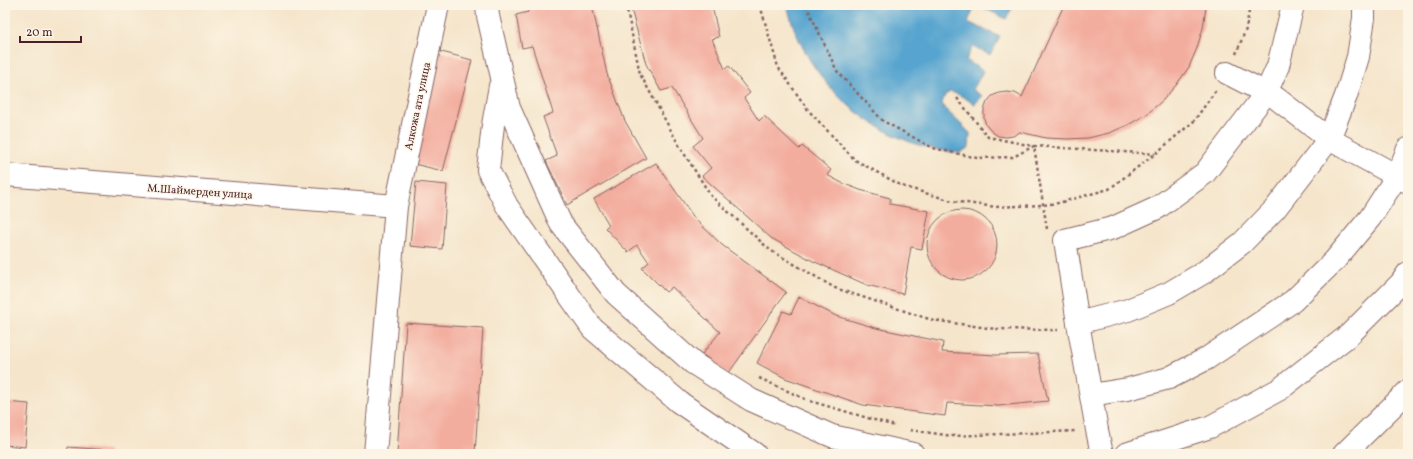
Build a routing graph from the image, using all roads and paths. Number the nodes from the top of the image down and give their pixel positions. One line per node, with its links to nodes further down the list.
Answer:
1 (438, 5): 17 (street, Алкожа ата улица)
2 (487, 5): 10 (street)
3 (626, 5): 19 (path)
4 (760, 5): 9 (path)
5 (806, 5): 12 (path)
6 (1293, 5): 11 (street)
7 (1364, 5): 13 (street)
8 (1250, 6): 9 (path)
9 (1228, 73): 11 (street)
10 (502, 75): 27 (street); 28 (street)
11 (1266, 93): 13 (street); 19 (street)
12 (957, 98)
13 (1329, 139): 16 (street); 19 (street)
14 (1408, 149): 16 (street)
15 (5, 175): 17 (street, М.Шаймерден улица)
16 (1403, 179): 22 (street)
17 (396, 206): 26 (street, Алкожа ата улица)
18 (1408, 272): 30 (street)
19 (1070, 326): 22 (street)
20 (756, 376): 23 (path)
21 (1408, 391): 31 (street)
22 (1091, 395): 25 (street)
23 (896, 427)
24 (903, 429): 25 (path)
25 (1097, 430): 29 (street)
26 (375, 454)
27 (755, 454)
28 (913, 454)
29 (1102, 454)
30 (1126, 454)
31 (1344, 454)

